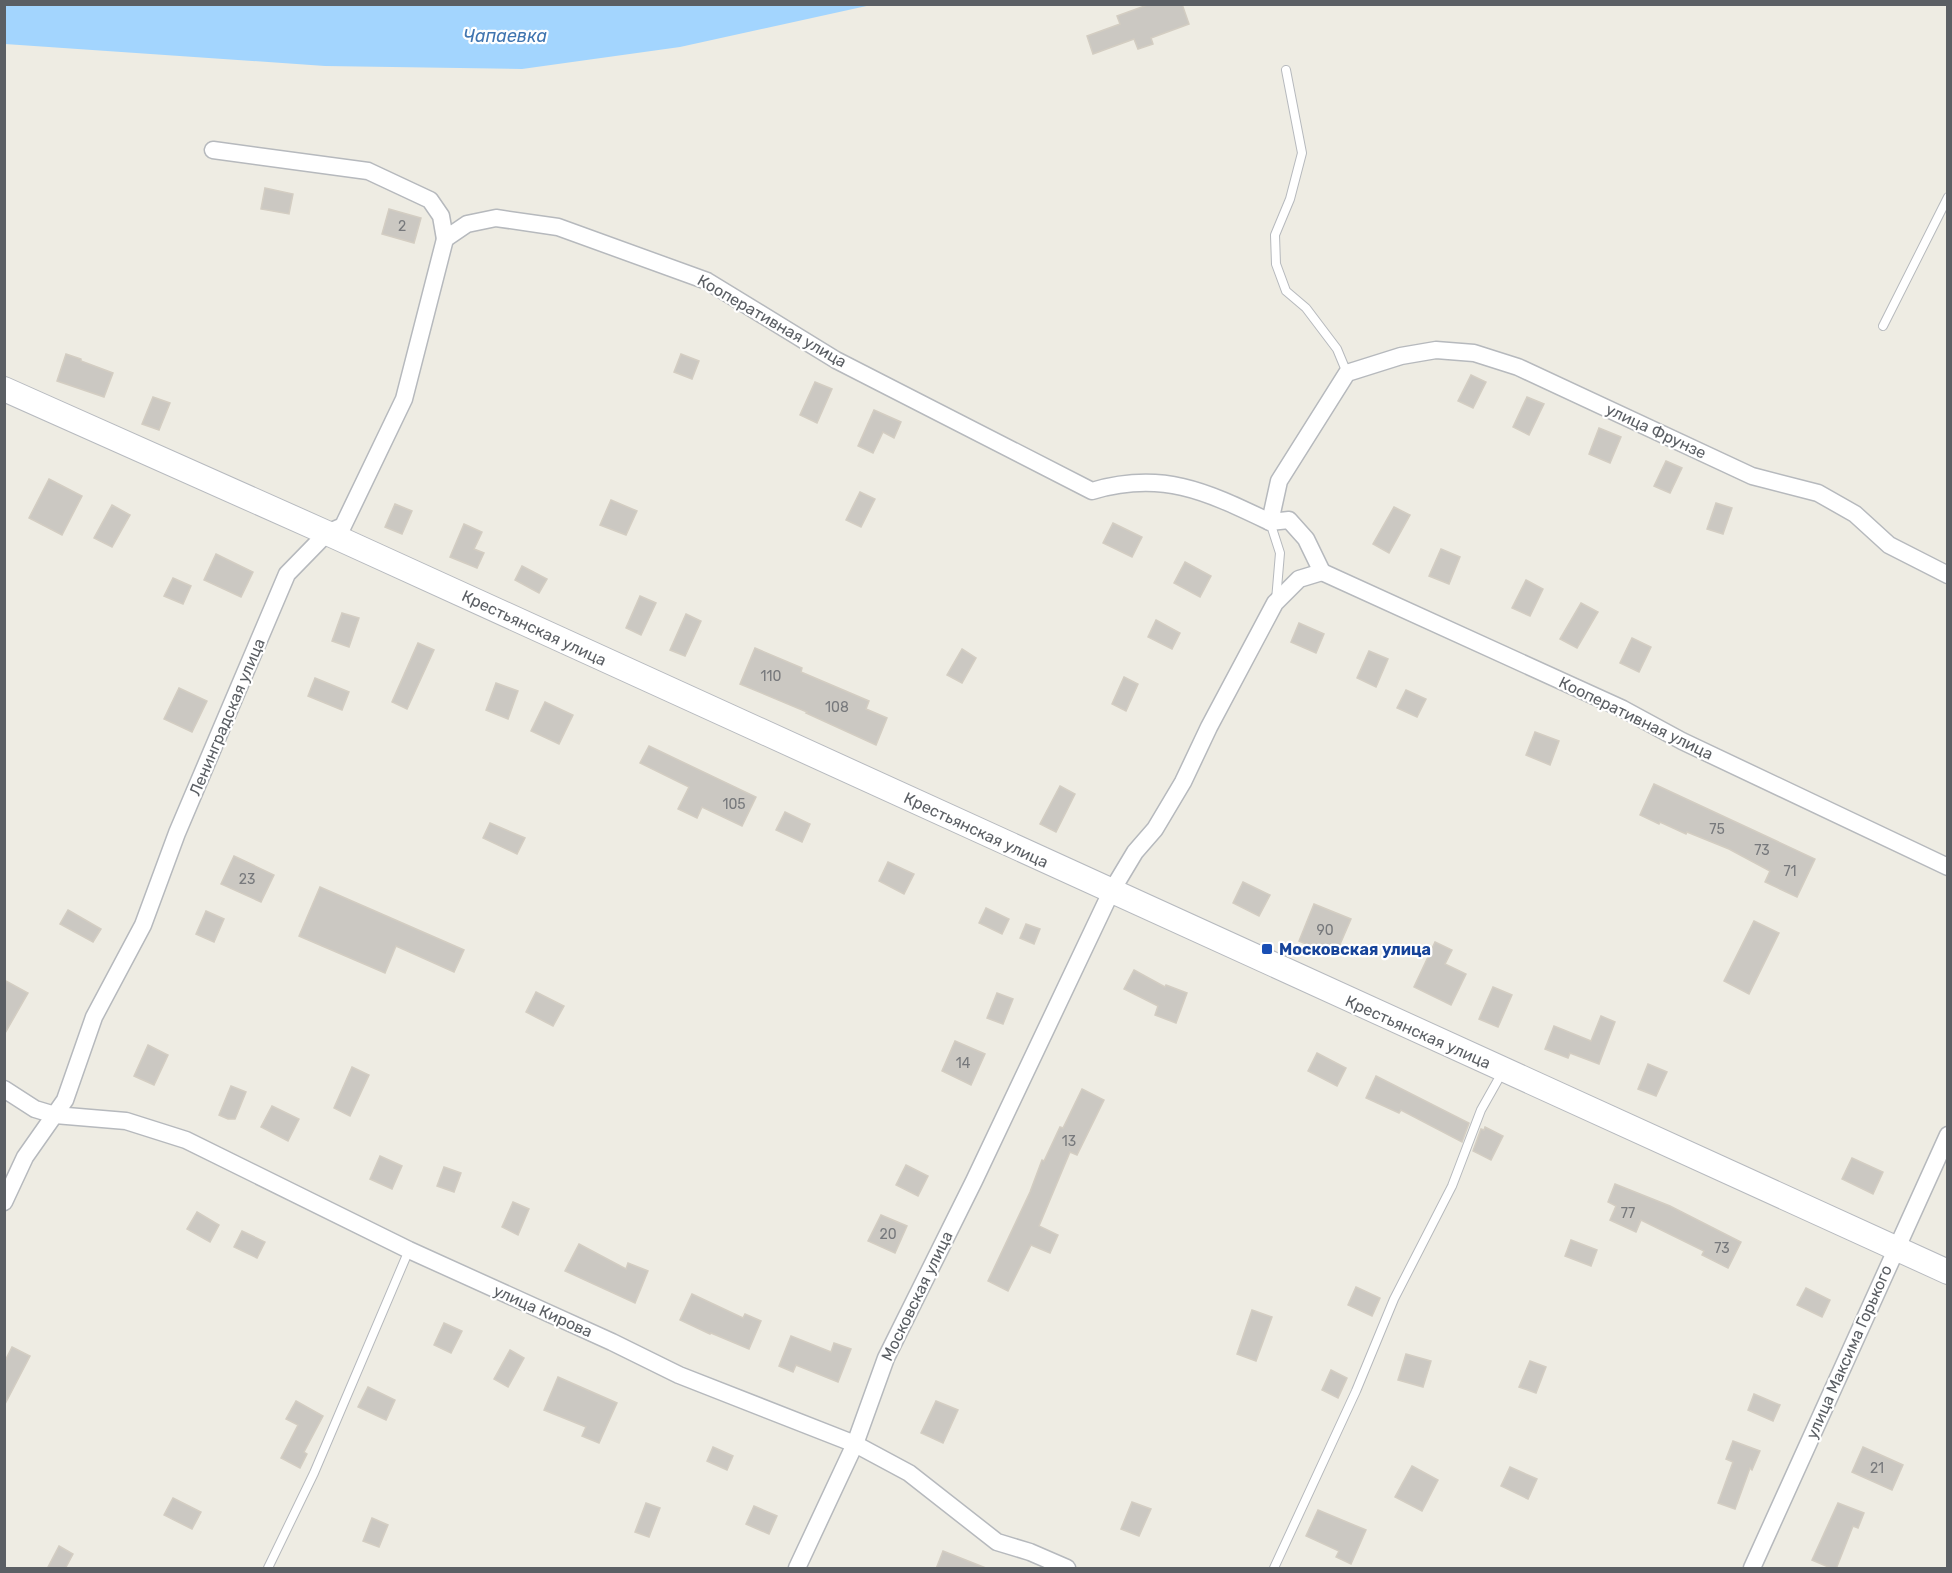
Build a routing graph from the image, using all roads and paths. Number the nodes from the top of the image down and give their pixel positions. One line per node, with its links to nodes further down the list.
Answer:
1 (1286, 70): 6 (lane)
2 (213, 150): 4 (street)
3 (1947, 197): 5 (lane)
4 (445, 239): 8 (street, Кооперативная улица); 9 (street, Ленинградская улица)
5 (1883, 326)
6 (1347, 373): 8 (street); 11 (street, улица Фрунзе)
7 (4, 389): 9 (street, Крестьянская улица)
8 (1270, 522): 10 (street); 12 (lane)
9 (327, 533): 14 (street, Крестьянская улица); 17 (street, Ленинградская улица)
10 (1322, 572): 12 (street, Московская улица); 13 (street, Кооперативная улица)
11 (1947, 575)
12 (1275, 603): 14 (street, Московская улица)
13 (1947, 867)
14 (1111, 892): 15 (street, Крестьянская улица); 23 (street, Московская улица)
15 (1503, 1070): 20 (street, Крестьянская улица); 27 (lane)
16 (4, 1089): 17 (street, улица Кирова)
17 (55, 1115): 19 (street, Ленинградская улица); 21 (street, улица Кирова)
18 (1947, 1135): 20 (street, улица Максима Горького)
19 (4, 1202)
20 (1895, 1248): 22 (street, Крестьянская улица); 28 (street, улица Максима Горького)
21 (409, 1250): 23 (street, улица Кирова); 24 (lane)
22 (1947, 1272)
23 (855, 1444): 25 (street, Московская улица); 26 (street, улица Кирова)
24 (268, 1569)
25 (797, 1569)
26 (1067, 1569)
27 (1274, 1569)
28 (1752, 1569)

